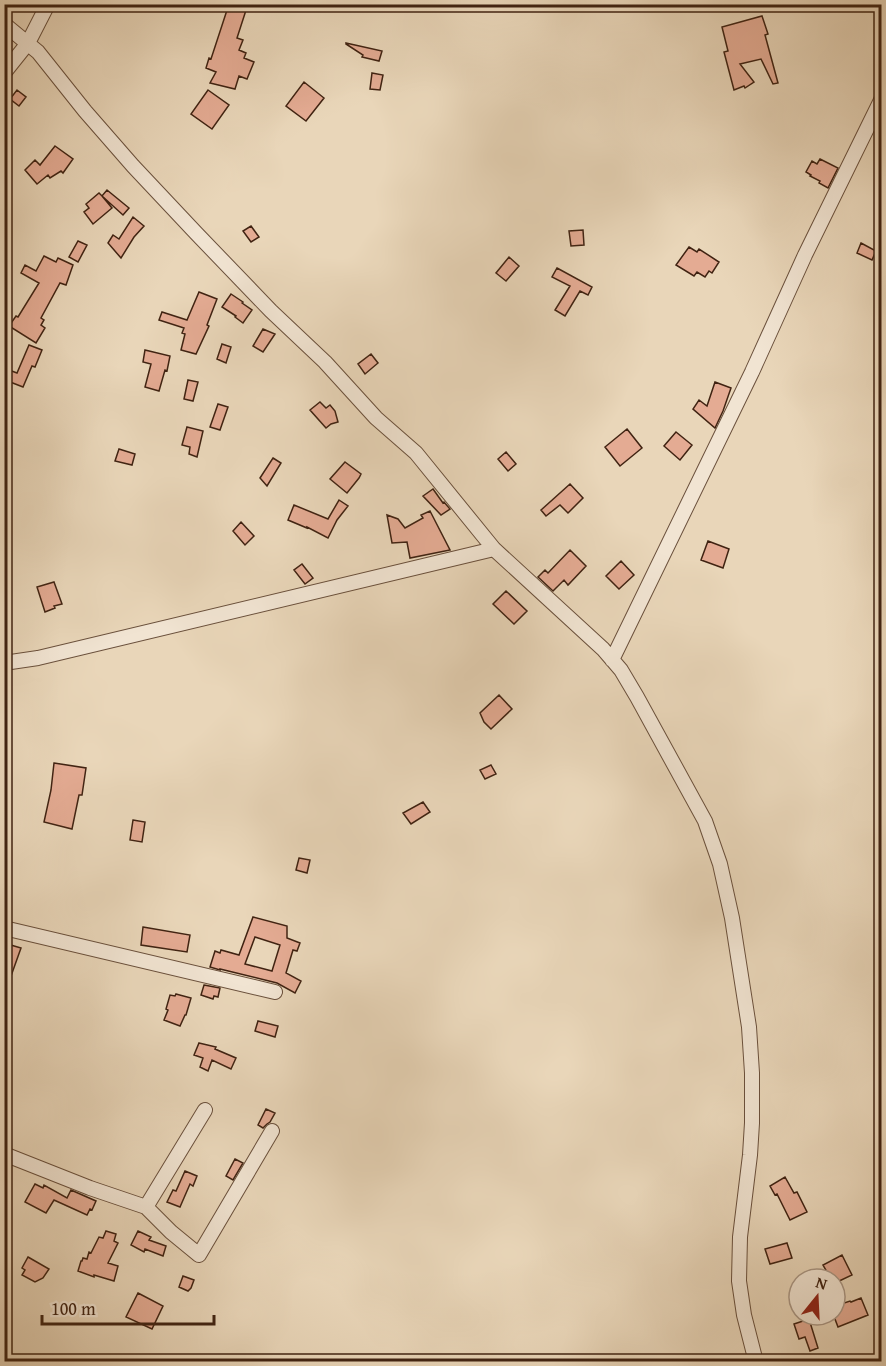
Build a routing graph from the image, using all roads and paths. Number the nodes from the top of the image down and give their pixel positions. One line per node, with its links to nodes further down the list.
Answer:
1 (48, 4): 3 (street)
2 (4, 24): 3 (street)
3 (28, 43): 4 (street); 6 (street)
4 (4, 73)
5 (882, 98): 7 (street)
6 (494, 549): 7 (street); 8 (street)
7 (612, 660): 15 (street)
8 (4, 663)
9 (4, 928): 10 (street)
10 (276, 992)
11 (205, 1110): 14 (street)
12 (272, 1131): 14 (street)
13 (4, 1154): 14 (street)
14 (146, 1206)
15 (756, 1362)

